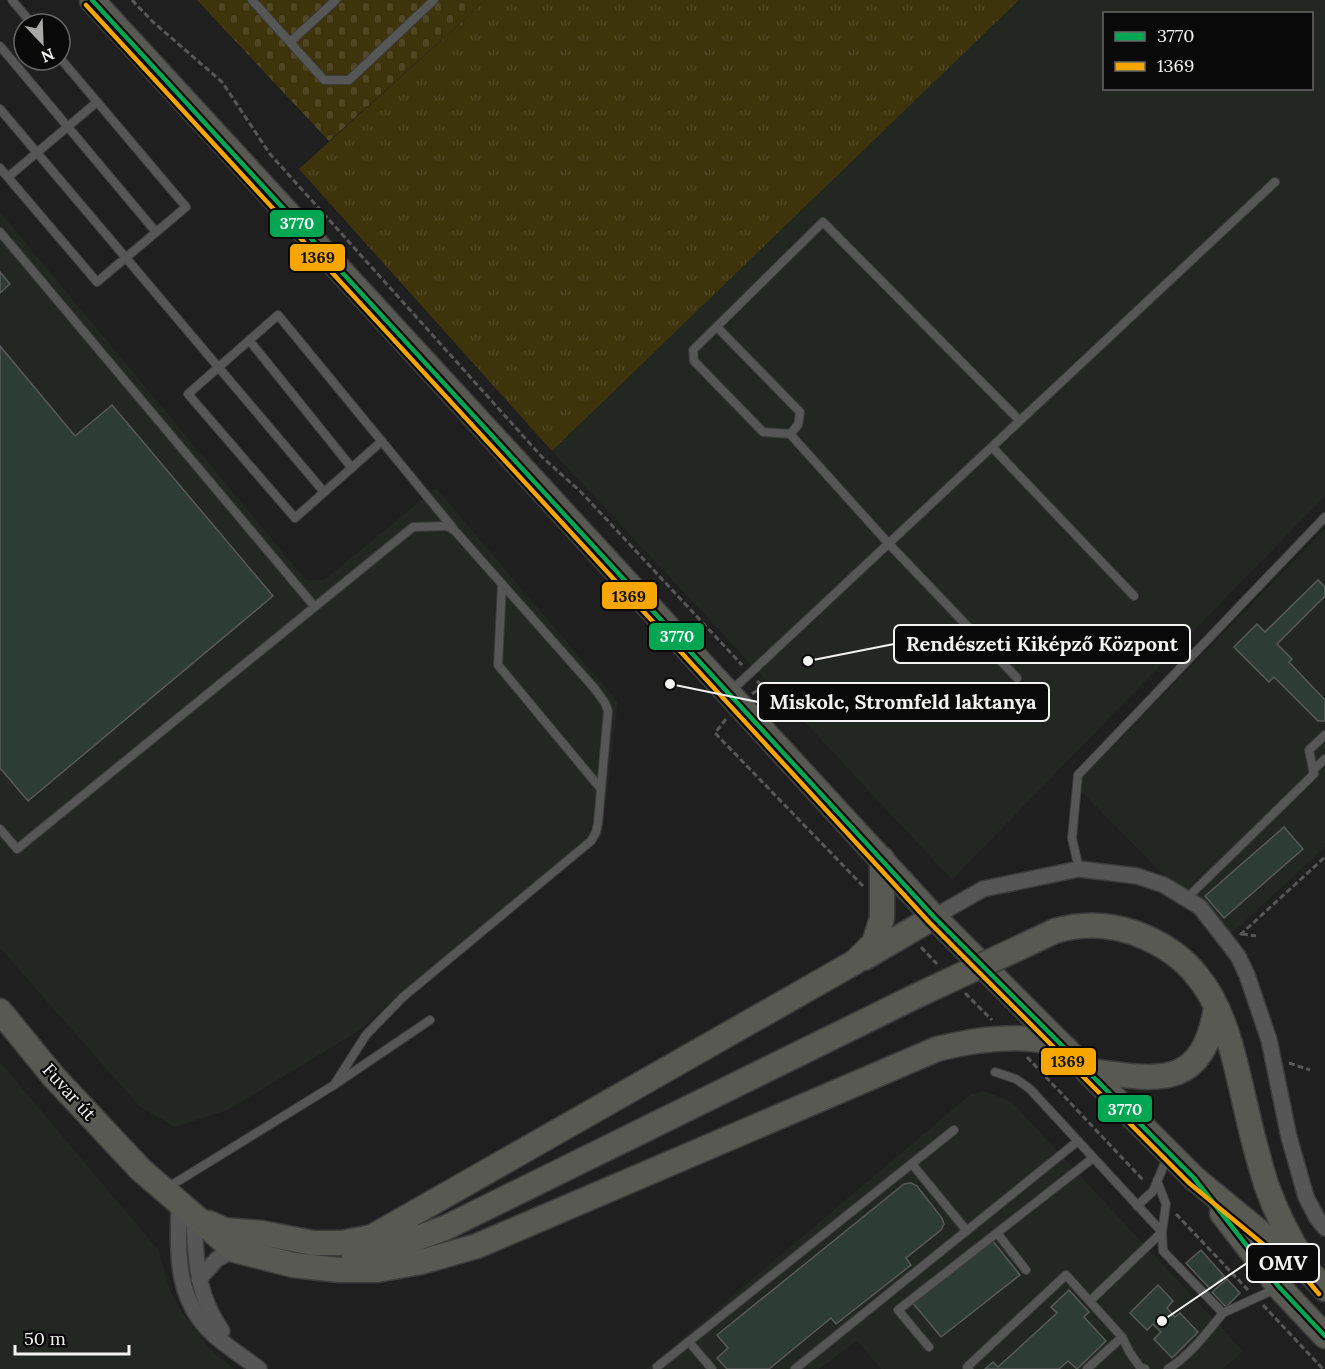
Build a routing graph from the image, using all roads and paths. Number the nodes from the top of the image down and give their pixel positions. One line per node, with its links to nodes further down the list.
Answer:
1 (12, 0): 7 (lane)
2 (92, 0): 39 (main road)
3 (132, 0): 36 (path)
4 (252, 0): 8 (lane)
5 (336, 0): 8 (lane)
6 (434, 0): 8 (lane)
7 (22, 12)
8 (290, 42)
9 (0, 46): 13 (lane)
10 (72, 72): 11 (lane)
11 (97, 102): 13 (lane); 19 (lane)
12 (0, 109): 14 (lane)
13 (68, 127): 14 (lane); 19 (lane)
14 (37, 153): 16 (lane); 20 (lane)
15 (0, 168): 16 (lane)
16 (8, 177): 20 (lane)
17 (1275, 182): 24 (lane)
18 (0, 232): 35 (lane)
19 (156, 232): 20 (lane)
20 (126, 258): 23 (lane)
21 (717, 327): 24 (lane); 25 (lane); 25 (lane)
22 (249, 340): 23 (lane); 26 (lane); 28 (lane)
23 (219, 367): 29 (lane); 29 (lane)
24 (1020, 421): 27 (lane)
25 (790, 434): 32 (lane)
26 (382, 441): 28 (lane); 31 (lane)
27 (992, 447): 32 (lane); 34 (lane)
28 (352, 468): 29 (lane)
29 (324, 492)
30 (1325, 517): 47 (lane)
31 (456, 532): 33 (lane); 35 (lane)
32 (889, 544): 36 (lane); 37 (lane)
33 (502, 584): 43 (lane); 43 (lane)
34 (1134, 596)
35 (315, 607): 44 (lane)
36 (750, 673): 38 (path); 39 (lane)
37 (1017, 678)
38 (763, 686)
39 (729, 693): 46 (main road)
40 (1325, 735): 42 (lane)
41 (1325, 759): 42 (lane)
42 (1313, 770): 48 (lane)
43 (601, 789): 61 (lane)
44 (0, 829)
45 (1325, 857): 51 (path)
46 (882, 859): 49 (main road); 52 (main road)
47 (1079, 869): 48 (street); 49 (street)
48 (1187, 898): 51 (street)
49 (934, 917): 52 (main road); 56 (main road)
50 (1256, 936): 51 (path)
51 (1235, 939): 57 (street)
52 (855, 962): 69 (main road)
53 (1216, 1008): 59 (main road); 69 (main road, bridge); 78 (main road)
54 (0, 1011): 69 (main road, Fuvar út)
55 (430, 1020): 61 (lane)
56 (1068, 1050): 59 (main road); 75 (main road)
57 (1272, 1055): 58 (path); 71 (street)
58 (1310, 1070)
59 (1089, 1071): 64 (main road)
60 (995, 1072): 63 (lane)
61 (334, 1085): 69 (lane)
62 (954, 1130): 66 (lane)
63 (1078, 1141): 65 (lane); 72 (lane)
64 (1169, 1153): 67 (main road); 68 (lane)
65 (1093, 1158): 70 (lane); 74 (lane)
66 (912, 1164): 72 (lane); 84 (lane)
67 (1194, 1178): 78 (main road); 79 (main road)
68 (1157, 1181): 70 (lane); 73 (lane)
69 (179, 1203): 75 (main road); 77 (street); 86 (street)
70 (1137, 1206): 73 (lane)
71 (1325, 1228)
72 (967, 1231): 90 (lane)
73 (1162, 1232): 80 (lane); 81 (lane)
74 (997, 1233): 76 (lane); 85 (lane)
75 (234, 1250): 77 (street)
76 (1026, 1270)
77 (199, 1279): 86 (street)
78 (1319, 1283)
79 (1279, 1287): 81 (lane); 82 (main road)
80 (1090, 1301): 83 (lane); 91 (lane)
81 (1223, 1313): 94 (lane)
82 (1320, 1331)
83 (1122, 1337): 92 (lane); 93 (lane)
84 (689, 1341): 87 (lane); 89 (lane)
85 (929, 1347)
86 (236, 1351): 88 (street)
87 (657, 1367)
88 (259, 1369)
89 (712, 1369)
90 (795, 1369)
91 (969, 1369)
92 (1087, 1369)
93 (1145, 1369)
94 (1168, 1369)

